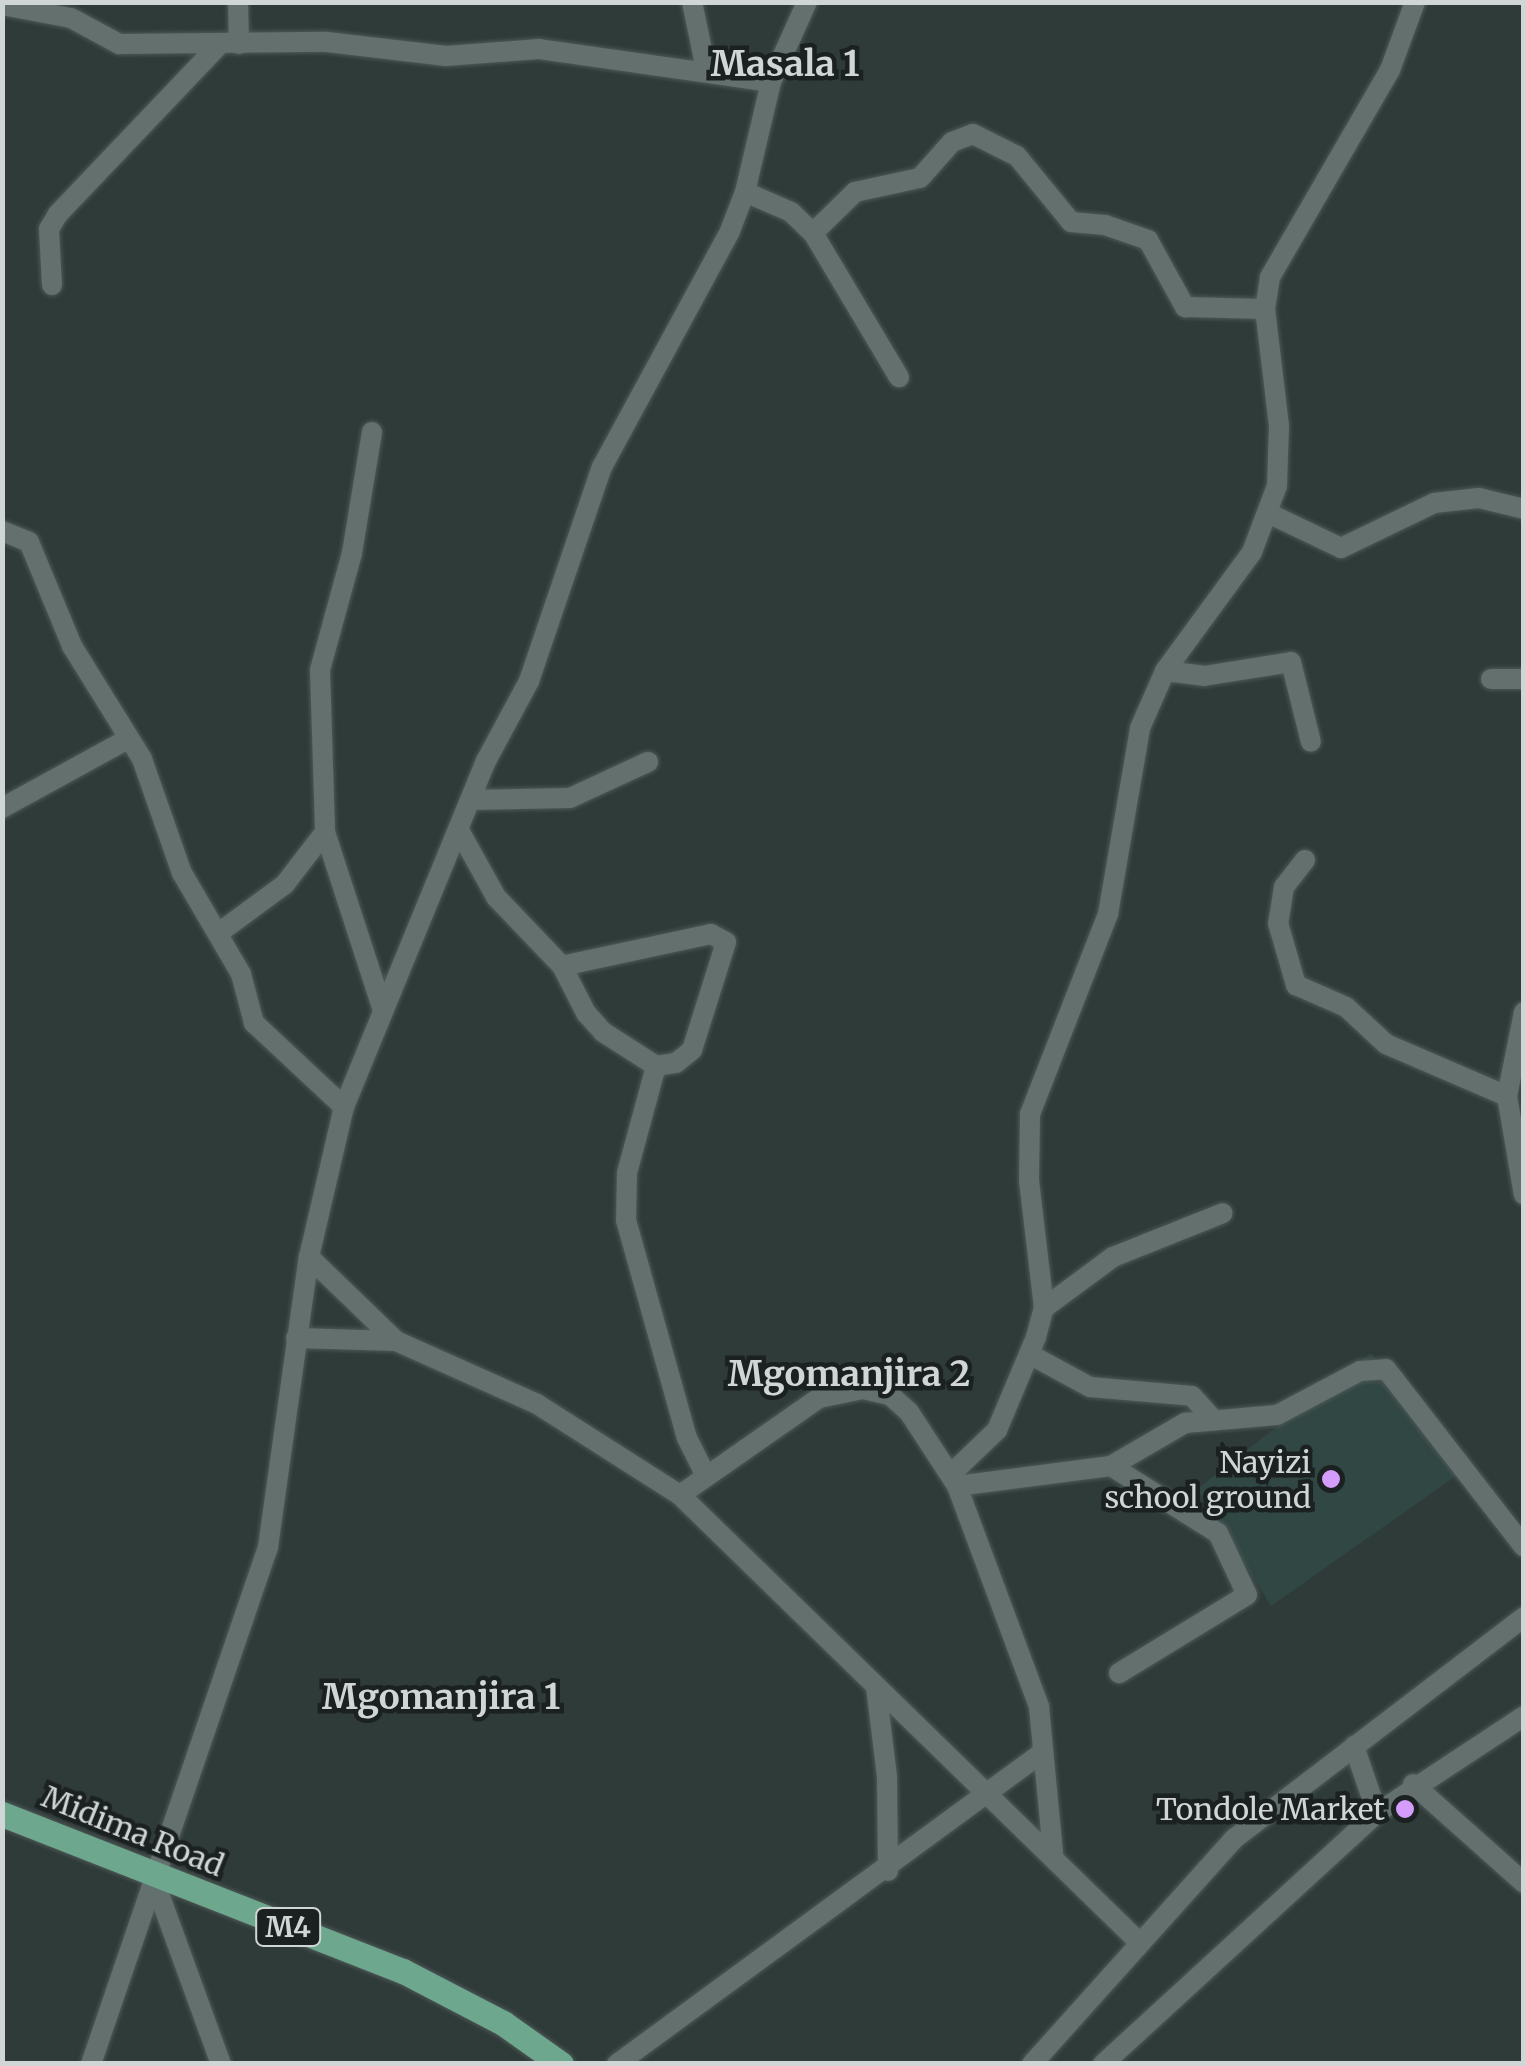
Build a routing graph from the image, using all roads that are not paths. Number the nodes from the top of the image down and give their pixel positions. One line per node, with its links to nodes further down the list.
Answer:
1 (238, 2): 6 (street)
2 (692, 2): 7 (street)
3 (806, 2): 8 (street)
4 (1415, 2): 12 (street)
5 (2, 5): 6 (street)
6 (228, 45): 7 (street); 11 (street)
7 (706, 70): 8 (street)
8 (771, 82): 9 (street)
9 (746, 192): 10 (street); 24 (street)
10 (814, 233): 12 (street); 13 (street)
11 (52, 286)
12 (1264, 309): 16 (street)
13 (900, 377)
14 (372, 432): 26 (street)
15 (1524, 509): 16 (street)
16 (1268, 513): 18 (street)
17 (2, 531): 21 (street)
18 (1164, 671): 22 (street); 39 (street)
19 (1491, 679): 20 (street)
20 (1524, 679)
21 (128, 739): 25 (street); 29 (street)
22 (1311, 742)
23 (648, 762): 24 (street)
24 (470, 800): 27 (street)
25 (2, 808)
26 (326, 832): 29 (street); 31 (street)
27 (460, 832): 30 (street); 31 (street)
28 (1304, 860): 34 (street)
29 (220, 932): 35 (street)
30 (562, 966): 33 (street); 33 (street)
31 (383, 1010): 35 (street)
32 (1524, 1012): 34 (street)
33 (656, 1066): 45 (street)
34 (1507, 1096): 36 (street)
35 (344, 1107): 38 (street)
36 (1524, 1195)
37 (1222, 1213): 39 (street)
38 (309, 1258): 40 (street); 41 (street)
39 (1044, 1308): 42 (street)
40 (296, 1338): 41 (street); 61 (street)
41 (396, 1342): 47 (street)
42 (1031, 1355): 43 (street); 46 (street)
43 (1210, 1416): 44 (street); 48 (street)
44 (1110, 1466): 46 (street); 50 (street)
45 (705, 1474): 46 (street); 47 (street)
46 (954, 1480): 54 (street)
47 (680, 1494): 51 (street)
48 (1524, 1547)
49 (1524, 1617): 53 (street)
50 (1119, 1673)
51 (876, 1687): 56 (street); 60 (street)
52 (1524, 1716): 55 (street)
53 (1354, 1746): 57 (street); 63 (street)
54 (1044, 1752): 56 (street); 59 (street)
55 (1413, 1784): 57 (street); 62 (street)
56 (988, 1795): 59 (street); 60 (street)
57 (1377, 1813): 69 (street)
58 (2, 1814): 61 (main road, Midima Road / M4)
59 (1054, 1852): 63 (street)
60 (888, 1871): 67 (street)
61 (155, 1878): 64 (street); 65 (street); 66 (main road, Midima Road / M4)
62 (1524, 1883)
63 (1138, 1941): 68 (street)
64 (92, 2064)
65 (221, 2064)
66 (562, 2064)
67 (617, 2064)
68 (1032, 2064)
69 (1103, 2064)

